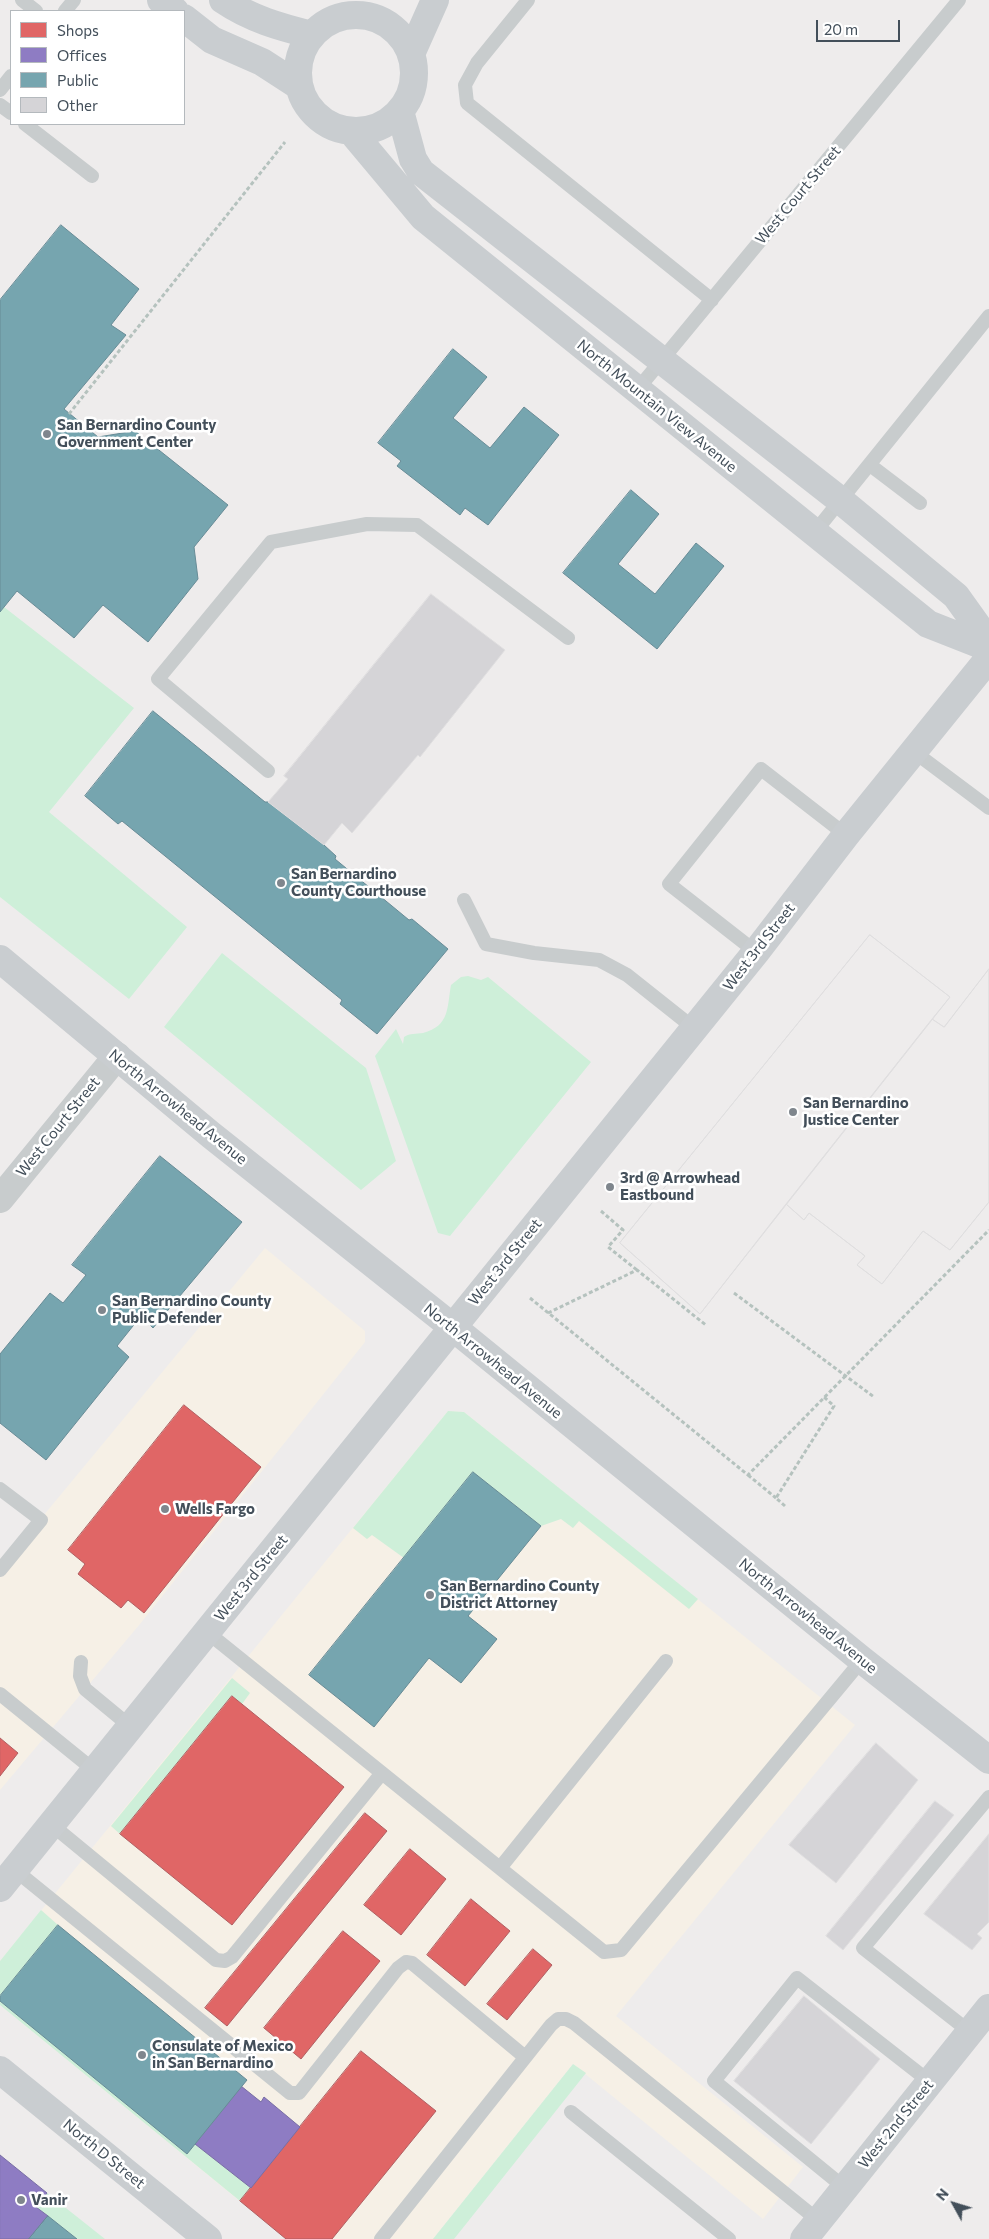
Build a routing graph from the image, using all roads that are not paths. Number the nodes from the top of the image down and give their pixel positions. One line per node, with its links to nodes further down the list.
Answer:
1 (22, 0): 9 (lane)
2 (74, 0): 10 (lane)
3 (161, 0): 11 (street)
4 (223, 0): 13 (street)
5 (435, 0): 14 (street)
6 (528, 0): 22 (lane)
7 (959, 0): 22 (lane, West Court Street)
8 (367, 8): 13 (street); 14 (street)
9 (35, 10)
10 (66, 10)
11 (174, 10)
12 (185, 19): 16 (street)
13 (312, 35): 16 (street)
14 (411, 54): 18 (street)
15 (10, 77): 17 (lane)
16 (299, 86): 20 (street)
17 (0, 90)
18 (400, 111): 20 (street); 24 (street)
19 (26, 125): 21 (lane)
20 (351, 131): 25 (street, North Mountain View Avenue)
21 (92, 176)
22 (712, 300): 24 (lane, West Court Street)
23 (989, 316): 26 (lane)
24 (660, 361): 25 (lane, West Court Street); 27 (street)
25 (637, 390): 29 (street, North Mountain View Avenue)
26 (870, 465): 27 (lane); 28 (lane)
27 (840, 500): 29 (lane); 31 (street)
28 (920, 504)
29 (814, 533): 32 (street, North Mountain View Avenue)
30 (568, 638): 35 (lane)
31 (989, 642)
32 (989, 648)
33 (989, 658): 34 (street, West 3rd Street)
34 (913, 751): 36 (lane); 37 (street, West 3rd Street)
35 (268, 771)
36 (989, 808)
37 (846, 835): 39 (street, West 3rd Street); 39 (lane)
38 (464, 900): 41 (lane)
39 (756, 952): 41 (street, West 3rd Street)
40 (0, 959): 42 (street, North Arrowhead Avenue)
41 (694, 1029): 44 (street, West 3rd Street)
42 (117, 1056): 43 (street, West Court Street); 44 (street, North Arrowhead Avenue)
43 (0, 1199)
44 (453, 1327): 47 (street, West 3rd Street); 48 (street, North Arrowhead Avenue)
45 (0, 1489): 46 (lane)
46 (0, 1570)
47 (207, 1632): 52 (street, West 3rd Street); 55 (lane)
48 (862, 1660): 53 (street, North Arrowhead Avenue); 58 (lane)
49 (666, 1661): 58 (lane)
50 (81, 1662): 52 (lane)
51 (0, 1694): 54 (lane)
52 (131, 1727): 54 (street, West 3rd Street)
53 (989, 1760)
54 (95, 1771): 57 (street, West 3rd Street)
55 (382, 1773): 57 (lane); 58 (lane)
56 (989, 1797): 61 (lane)
57 (52, 1825): 59 (street, West 3rd Street)
58 (500, 1868)
59 (7, 1879): 62 (lane)
60 (989, 2008): 61 (street, West 2nd Street)
61 (970, 2032): 64 (street, West 2nd Street)
62 (527, 2054): 67 (lane); 69 (lane)
63 (0, 2070): 68 (street, North D Street)
64 (930, 2082): 66 (street, West 2nd Street); 66 (lane)
65 (571, 2112): 70 (lane)
66 (845, 2188): 67 (street, West 2nd Street)
67 (811, 2230)
68 (208, 2239)
69 (381, 2239)
70 (729, 2239)

